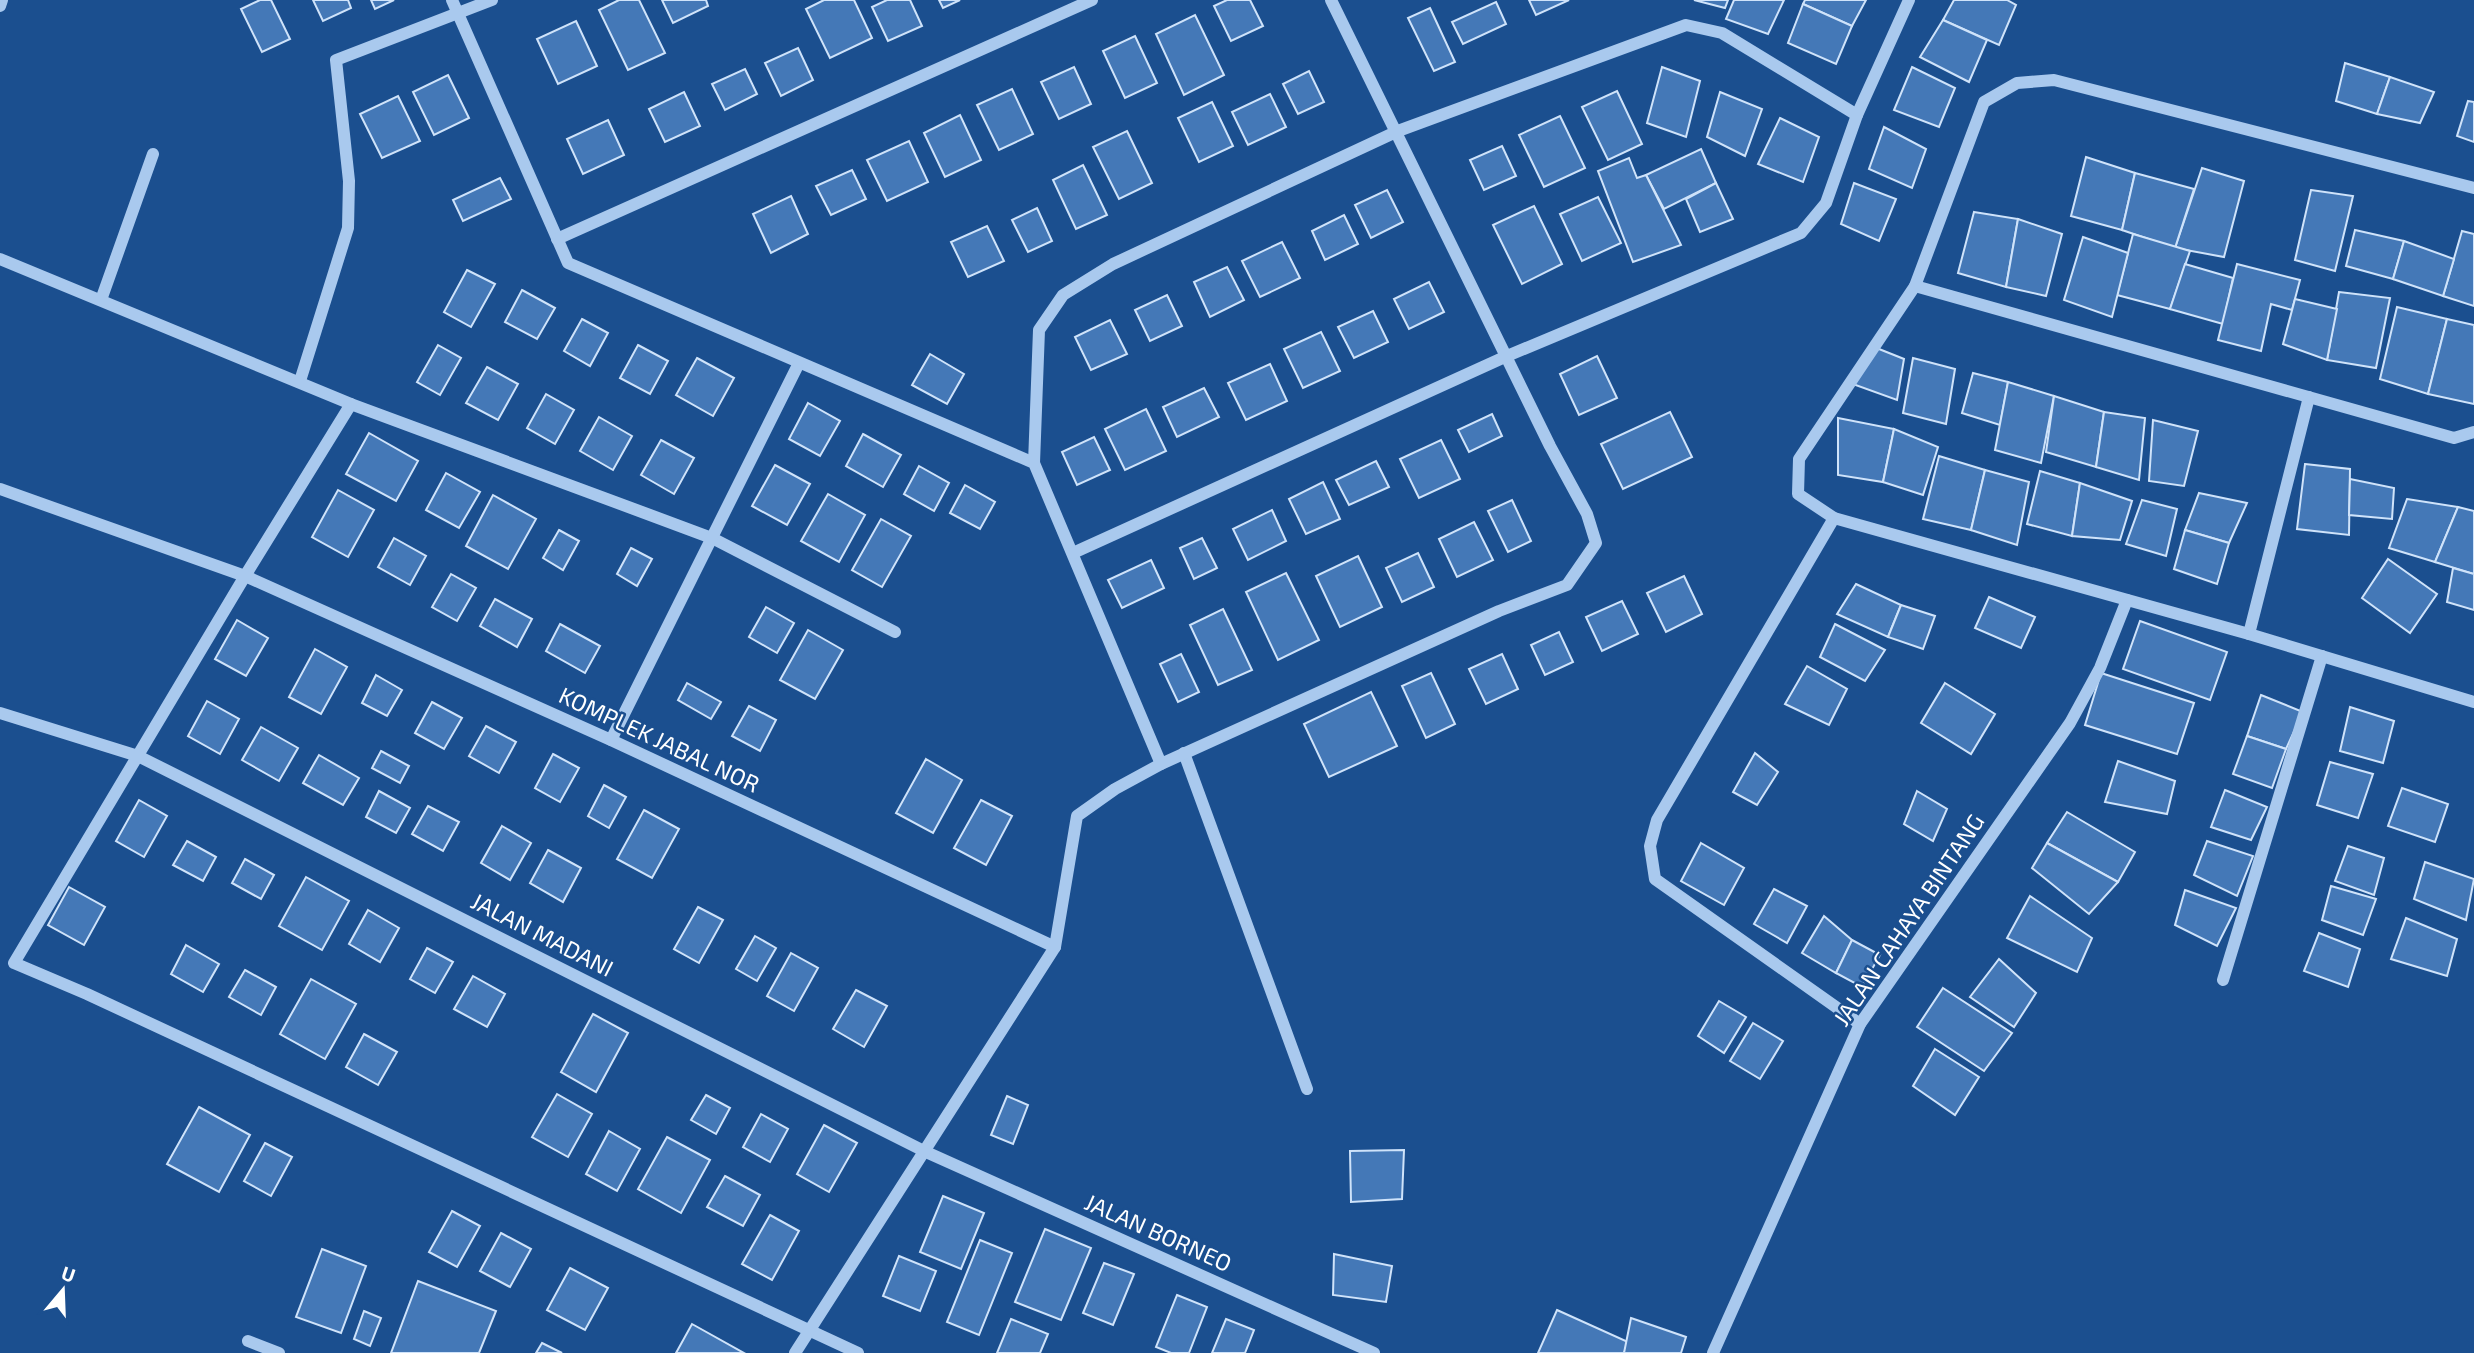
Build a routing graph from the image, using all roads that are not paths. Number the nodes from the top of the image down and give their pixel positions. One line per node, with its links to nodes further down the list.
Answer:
1 (2, 0): 7 (street)
2 (452, 0): 8 (street)
3 (492, 0): 8 (street)
4 (1092, 0): 13 (street)
5 (1331, 0): 10 (street)
6 (1909, 0): 9 (street)
7 (0, 6)
8 (458, 14): 13 (street); 19 (street)
9 (1857, 115): 10 (street); 17 (street)
10 (1398, 131): 17 (street); 23 (street)
11 (153, 154): 16 (street)
12 (2474, 188): 15 (street)
13 (557, 239): 18 (street)
14 (0, 259): 16 (street)
15 (1915, 286): 20 (street); 25 (street)
16 (101, 300): 19 (street)
17 (1507, 356): 27 (street); 36 (street)
18 (799, 363): 23 (street); 26 (street)
19 (300, 381): 21 (street)
20 (2309, 397): 22 (street); 31 (street)
21 (351, 404): 26 (street); 28 (street)
22 (2474, 432)
23 (1034, 463): 27 (street)
24 (0, 489): 28 (street, KOMPLEK JABAL NOR)
25 (1834, 518): 29 (street); 41 (street)
26 (712, 538): 30 (street); 35 (street)
27 (1073, 552): 38 (street)
28 (245, 576): 35 (street, KOMPLEK JABAL NOR); 37 (street)
29 (2127, 600): 31 (street); 41 (street, JALAN CAHAYA BINTANG)
30 (895, 632)
31 (2249, 634): 32 (street)
32 (2322, 656): 33 (street); 40 (street)
33 (2474, 702)
34 (0, 713): 37 (street, JALAN MADANI)
35 (611, 740): 39 (street, KOMPLEK JABAL NOR)
36 (1184, 753): 38 (street); 42 (street)
37 (138, 756): 43 (street, JALAN MADANI); 44 (street)
38 (1161, 764): 39 (street)
39 (1055, 947): 43 (street)
40 (2223, 981)
41 (1860, 1024): 50 (street, JALAN CAHAYA BINTANG)
42 (1307, 1089)
43 (926, 1152): 44 (street); 49 (street, JALAN BORNEO)
44 (810, 1330): 47 (street); 48 (street)
45 (248, 1341): 46 (street)
46 (279, 1353)
47 (795, 1353)
48 (858, 1353)
49 (1374, 1353)
50 (1713, 1353)

